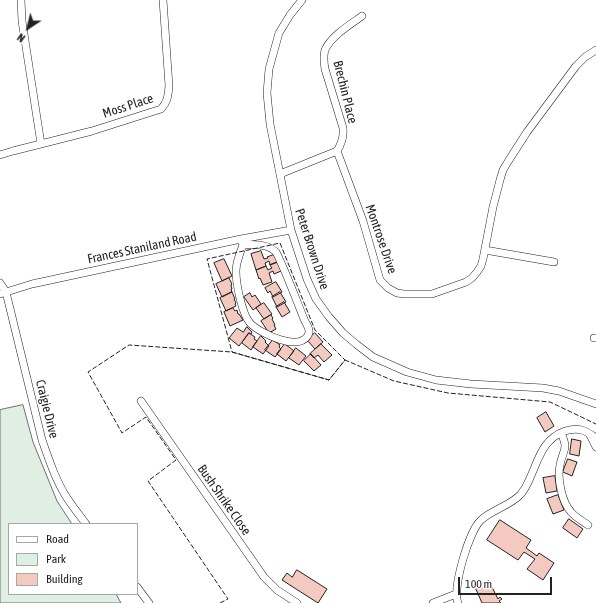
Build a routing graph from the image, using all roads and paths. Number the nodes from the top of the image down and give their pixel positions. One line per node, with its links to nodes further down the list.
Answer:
1 (20, 0): 6 (street)
2 (163, 0): 6 (street, Moss Place)
3 (302, 0): 9 (street, Peter Brown Drive)
4 (362, 16): 7 (street, Brechin Place)
5 (596, 50): 12 (street, Montrose Drive)
6 (41, 144): 8 (street, Moss Place)
7 (337, 151): 9 (street); 12 (street, Montrose Drive)
8 (0, 155)
9 (280, 174): 10 (street, Peter Brown Drive)
10 (291, 230): 11 (street, Frances Staniland Road); 17 (street, Peter Brown Drive)
11 (242, 242): 11 (street); 15 (street, Frances Staniland Road)
12 (485, 250): 13 (street)
13 (554, 262)
14 (0, 283): 15 (street)
15 (3, 293): 22 (street, Craigie Drive)
16 (141, 401): 27 (street, Bush Shrike Close)
17 (596, 404)
18 (561, 433): 19 (street); 23 (street); 25 (street)
19 (589, 433): 20 (street); 21 (street)
20 (596, 438)
21 (596, 447)
22 (85, 523)
23 (588, 525)
24 (138, 588): 26 (street)
25 (456, 594): 28 (street); 29 (street)
26 (149, 603)
27 (297, 603)
28 (433, 603)
29 (458, 603)

